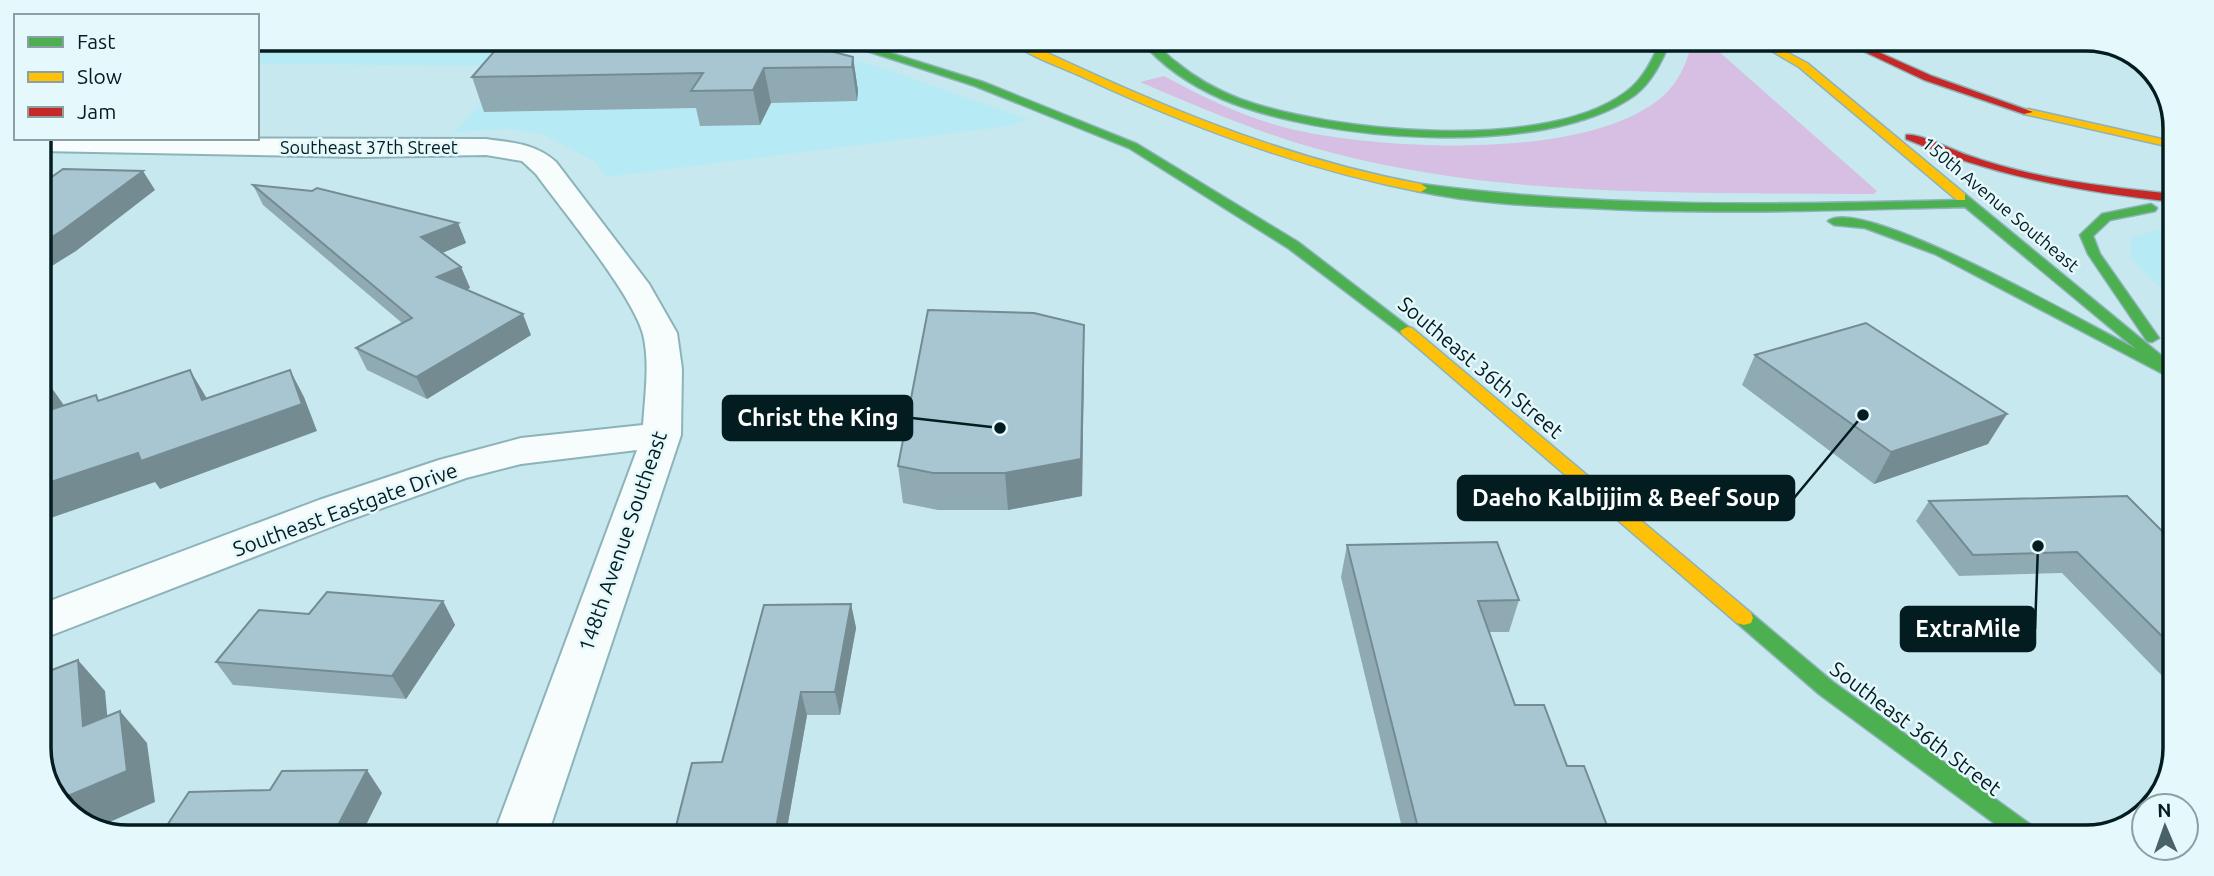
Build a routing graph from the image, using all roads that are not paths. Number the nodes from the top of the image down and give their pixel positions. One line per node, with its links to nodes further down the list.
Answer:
1 (873, 51): 26 (main road, Southeast 36th Street)
2 (1036, 51): 19 (main road)
3 (1155, 51): 4 (main road)
4 (1662, 51)
5 (1778, 51): 8 (main road, 150th Avenue Southeast)
6 (1799, 51): 8 (main road)
7 (1868, 51): 11 (main road)
8 (1803, 65): 9 (main road, 150th Avenue Southeast)
9 (1858, 111): 13 (main road); 17 (main road, 150th Avenue Southeast)
10 (51, 143): 12 (street, Southeast 37th Street)
11 (2163, 143)
12 (531, 154): 23 (street, 148th Avenue Southeast)
13 (2163, 200)
14 (2163, 201): 16 (main road)
15 (1997, 202): 17 (main road)
16 (2066, 202)
17 (1970, 203): 19 (main road); 21 (main road, 150th Avenue Southeast)
18 (2163, 203): 20 (main road)
19 (1748, 208): 22 (main road)
20 (2163, 356)
21 (2163, 363)
22 (2163, 366)
23 (662, 435): 24 (street, Southeast Eastgate Drive); 25 (street, 148th Avenue Southeast)
24 (51, 618)
25 (524, 825)
26 (2014, 825)

